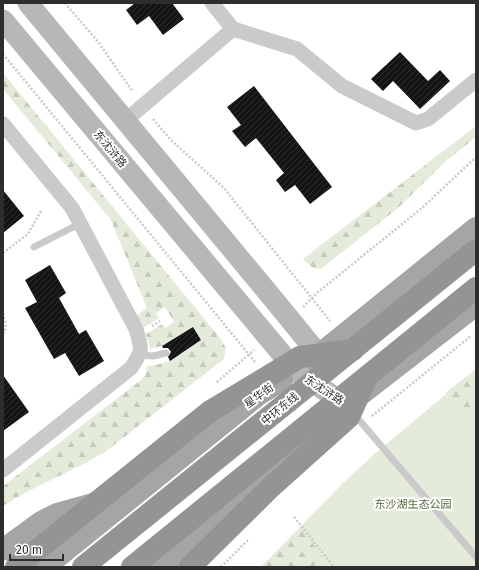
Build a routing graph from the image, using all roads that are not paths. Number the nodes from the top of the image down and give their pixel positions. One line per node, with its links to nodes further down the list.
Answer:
1 (28, 3): 6 (main road, 东沈浒路)
2 (212, 3): 4 (street)
3 (3, 20): 18 (main road, 东沈浒路)
4 (233, 29): 5 (street); 6 (street)
5 (476, 80)
6 (126, 120): 17 (main road, 东沈浒路)
7 (3, 124): 8 (street)
8 (81, 223): 10 (lane); 16 (street)
9 (476, 228): 14 (main road, 星华街)
10 (34, 247)
11 (476, 250): 14 (highway, 中环东线)
12 (476, 288): 19 (highway)
13 (476, 305): 19 (main road)
14 (348, 343): 17 (main road, 星华街); 25 (highway); 27 (highway, 中环东线)
15 (166, 353): 16 (lane)
16 (140, 355): 21 (street)
17 (319, 355): 18 (main road, 星华街); 20 (main road, 东沈浒路)
18 (297, 372): 20 (main road, 东沈浒路); 22 (main road, 星华街)
19 (373, 378): 20 (main road); 28 (highway); 30 (highway)
20 (347, 405): 24 (lane); 29 (main road)
21 (3, 470)
22 (141, 489): 23 (main road); 26 (main road, 星华街)
23 (3, 550)
24 (476, 557)
25 (16, 567)
26 (45, 567)
27 (82, 567)
28 (132, 567)
29 (161, 567)
30 (190, 567)

